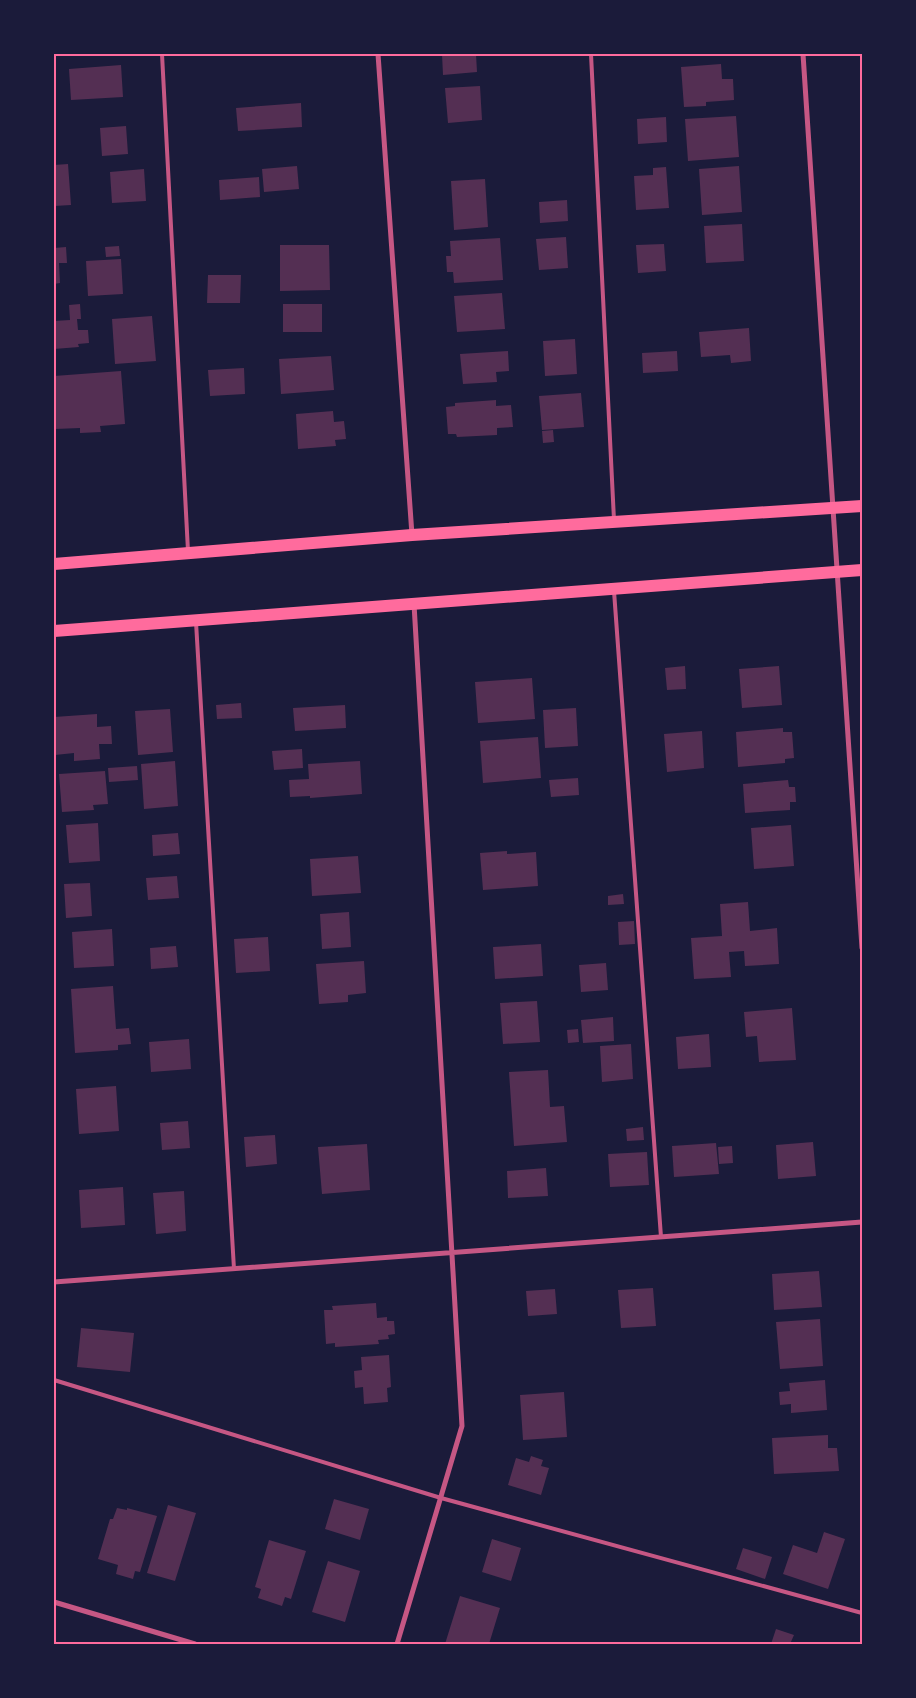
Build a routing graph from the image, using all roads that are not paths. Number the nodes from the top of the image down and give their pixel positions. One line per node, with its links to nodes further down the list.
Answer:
1 (162, 54): 9 (lane)
2 (378, 54): 8 (street)
3 (591, 54): 7 (lane)
4 (803, 54): 6 (street)
5 (862, 506): 6 (main road)
6 (834, 508): 7 (main road); 12 (street)
7 (614, 522): 8 (main road)
8 (412, 535): 9 (main road)
9 (188, 553): 10 (main road)
10 (54, 564)
11 (862, 570): 12 (main road)
12 (838, 572): 13 (main road); 17 (street)
13 (614, 589): 14 (main road); 19 (lane)
14 (414, 604): 15 (main road); 20 (street)
15 (196, 620): 16 (main road); 21 (lane)
16 (54, 631)
17 (862, 948)
18 (862, 1222): 19 (street)
19 (662, 1237): 20 (street)
20 (451, 1253): 21 (street); 24 (street)
21 (234, 1269): 22 (street)
22 (54, 1282)
23 (54, 1380): 24 (lane)
24 (441, 1498): 26 (lane); 28 (street)
25 (54, 1602): 27 (street)
26 (862, 1613)
27 (195, 1644)
28 (397, 1644)

